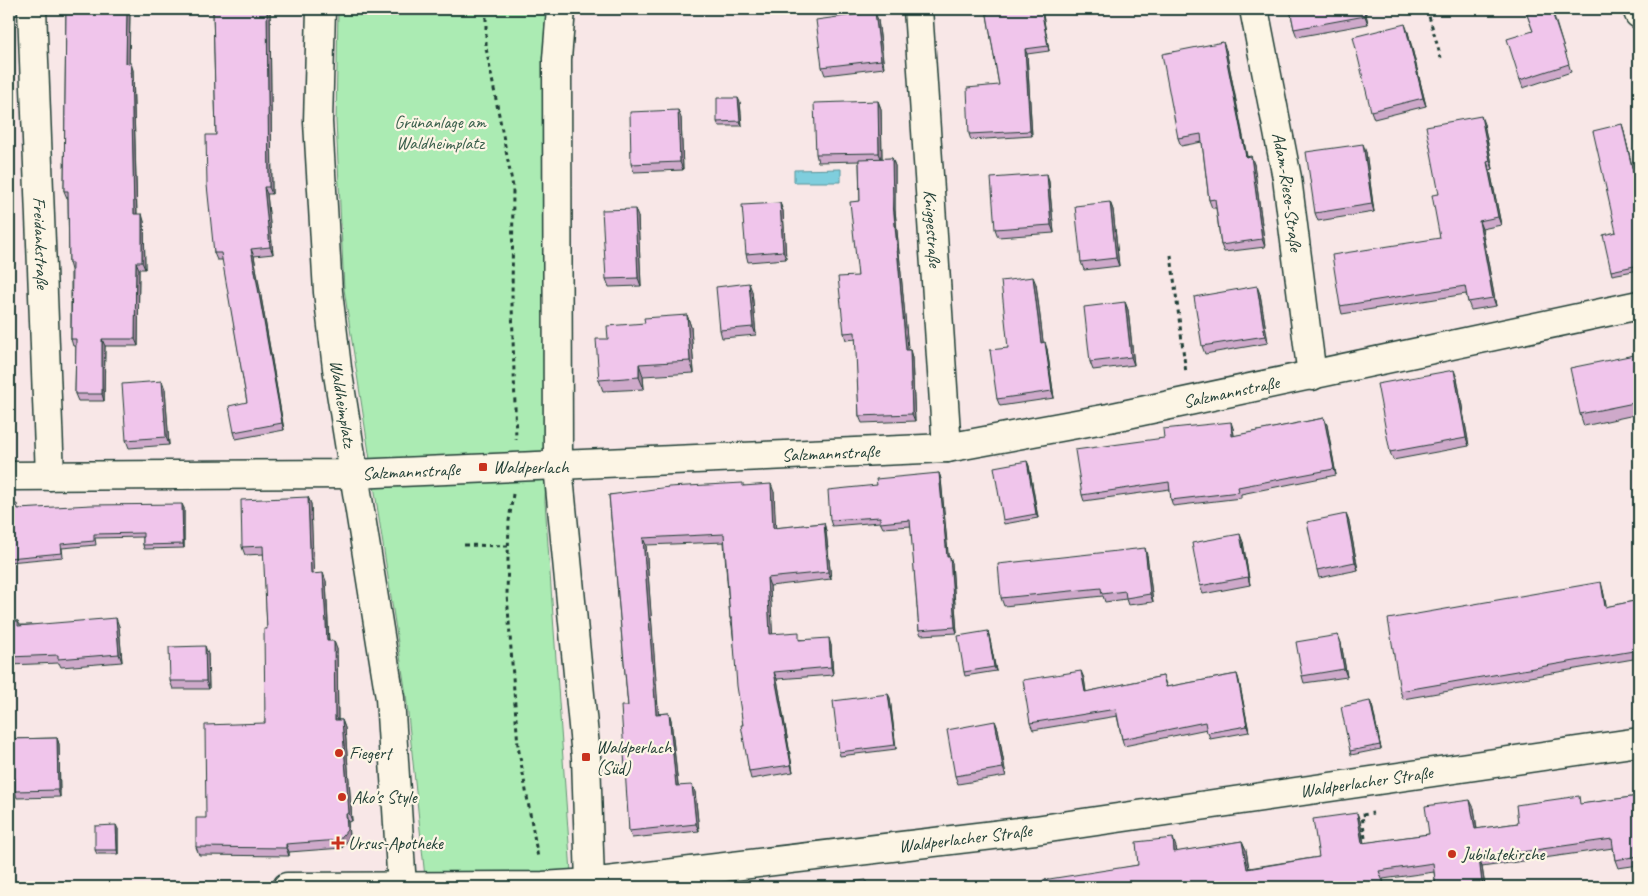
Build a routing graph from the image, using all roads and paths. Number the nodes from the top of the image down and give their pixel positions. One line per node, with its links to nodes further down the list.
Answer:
1 (32, 9): 18 (street, Freidankstraße)
2 (321, 9): 16 (street, Waldheimplatz)
3 (561, 9): 15 (street)
4 (918, 9): 14 (street, Kniggestraße)
5 (1254, 9): 12 (street, Adam-Riese-Straße)
6 (1427, 9): 9 (path)
7 (1637, 9): 8 (street)
8 (1639, 14)
9 (1440, 58)
10 (1171, 255): 13 (path)
11 (1639, 305): 12 (street, Salzmannstraße)
12 (1312, 376): 13 (street, Salzmannstraße)
13 (1189, 400): 14 (street, Salzmannstraße)
14 (947, 448): 15 (street, Salzmannstraße)
15 (558, 466): 16 (street, Salzmannstraße); 24 (street)
16 (354, 474): 18 (street, Salzmannstraße); 25 (street, Waldheimplatz)
17 (9, 476): 18 (street, Salzmannstraße)
18 (50, 476)
19 (464, 545): 20 (path)
20 (508, 546)
21 (1639, 742): 24 (street, Waldperlacher Straße)
22 (1373, 813): 23 (path)
23 (1367, 854)
24 (590, 883): 25 (street, Waldperlacher Straße)
25 (402, 886): 26 (street, Waldperlacher Straße)
26 (287, 887)

